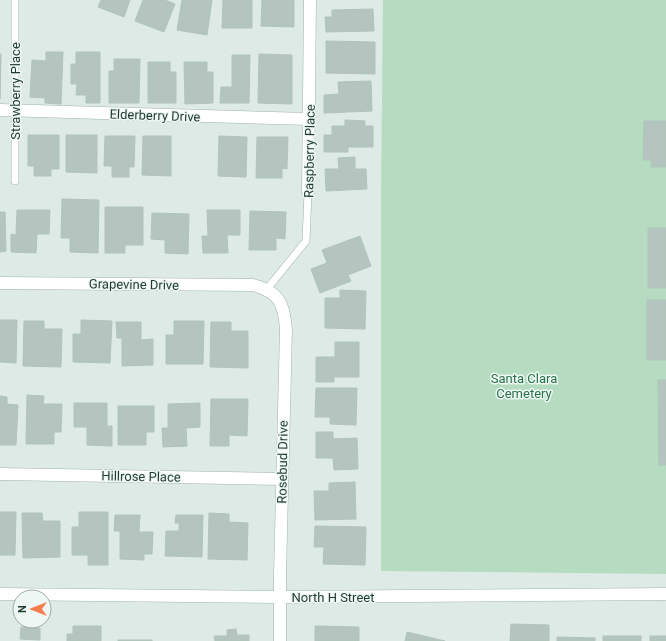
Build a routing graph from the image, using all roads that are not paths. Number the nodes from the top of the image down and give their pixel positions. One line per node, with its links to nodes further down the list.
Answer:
1 (15, 0): 4 (lane, Strawberry Place)
2 (310, 0): 5 (street, Raspberry Place)
3 (0, 110): 4 (street, Elderberry Drive)
4 (16, 111): 5 (street, Elderberry Drive); 6 (lane, Strawberry Place)
5 (310, 119): 7 (street, Raspberry Place)
6 (15, 181)
7 (308, 193): 9 (lane, Raspberry Place)
8 (0, 283): 9 (street, Grapevine Drive)
9 (267, 289): 11 (street, Rosebud Drive)
10 (0, 474): 11 (street, Hillrose Place)
11 (282, 478): 14 (street, Rosebud Drive)
12 (0, 594): 14 (street, North H Street)
13 (666, 594): 14 (street, North H Street)
14 (280, 597): 15 (street, Rosebud Drive)
15 (280, 641)

